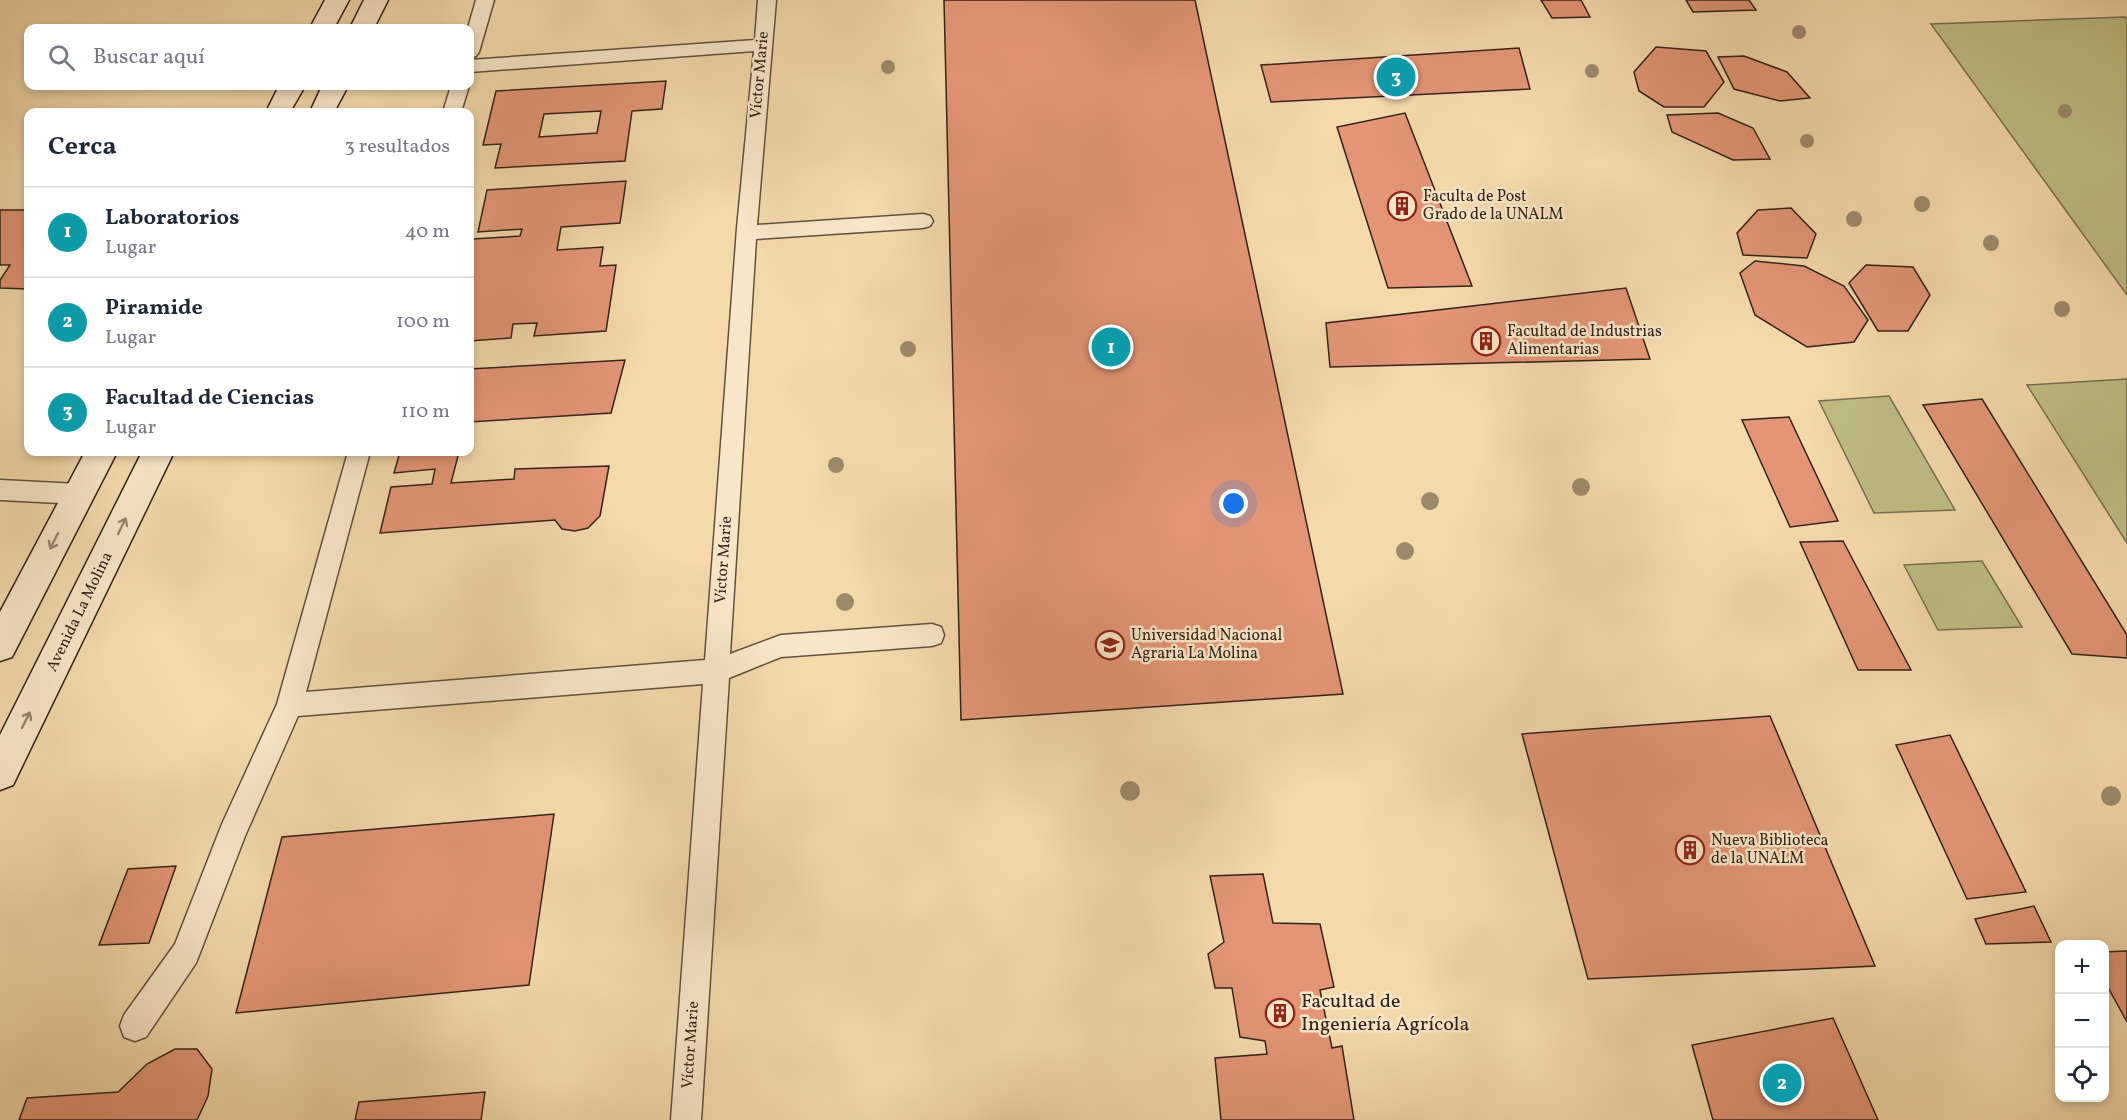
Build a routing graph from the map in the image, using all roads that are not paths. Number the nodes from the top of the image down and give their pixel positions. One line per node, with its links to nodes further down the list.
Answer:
1 (337, 0): 5 (main road)
2 (376, 0): 6 (main road)
3 (485, 0): 7 (lane)
4 (767, 0): 8 (lane, Víctor Marie)
5 (324, 24)
6 (364, 24)
7 (474, 37)
8 (763, 45): 9 (lane); 17 (lane, Víctor Marie)
9 (474, 66)
10 (290, 90): 13 (main road)
11 (333, 90): 14 (main road)
12 (459, 90): 15 (lane)
13 (280, 108)
14 (324, 108)
15 (453, 108)
16 (923, 221): 17 (lane)
17 (747, 233): 25 (lane, Víctor Marie)
18 (99, 456): 22 (main road)
19 (156, 456): 27 (main road, Avenida La Molina, one-way to 19)
20 (358, 456): 26 (lane)
21 (0, 490): 22 (lane)
22 (79, 494): 24 (main road, one-way to 24)
23 (932, 635): 25 (lane)
24 (0, 646)
25 (716, 671): 26 (lane); 29 (lane, Víctor Marie)
26 (290, 705): 28 (lane)
27 (0, 772)
28 (135, 1026)
29 (686, 1120)

